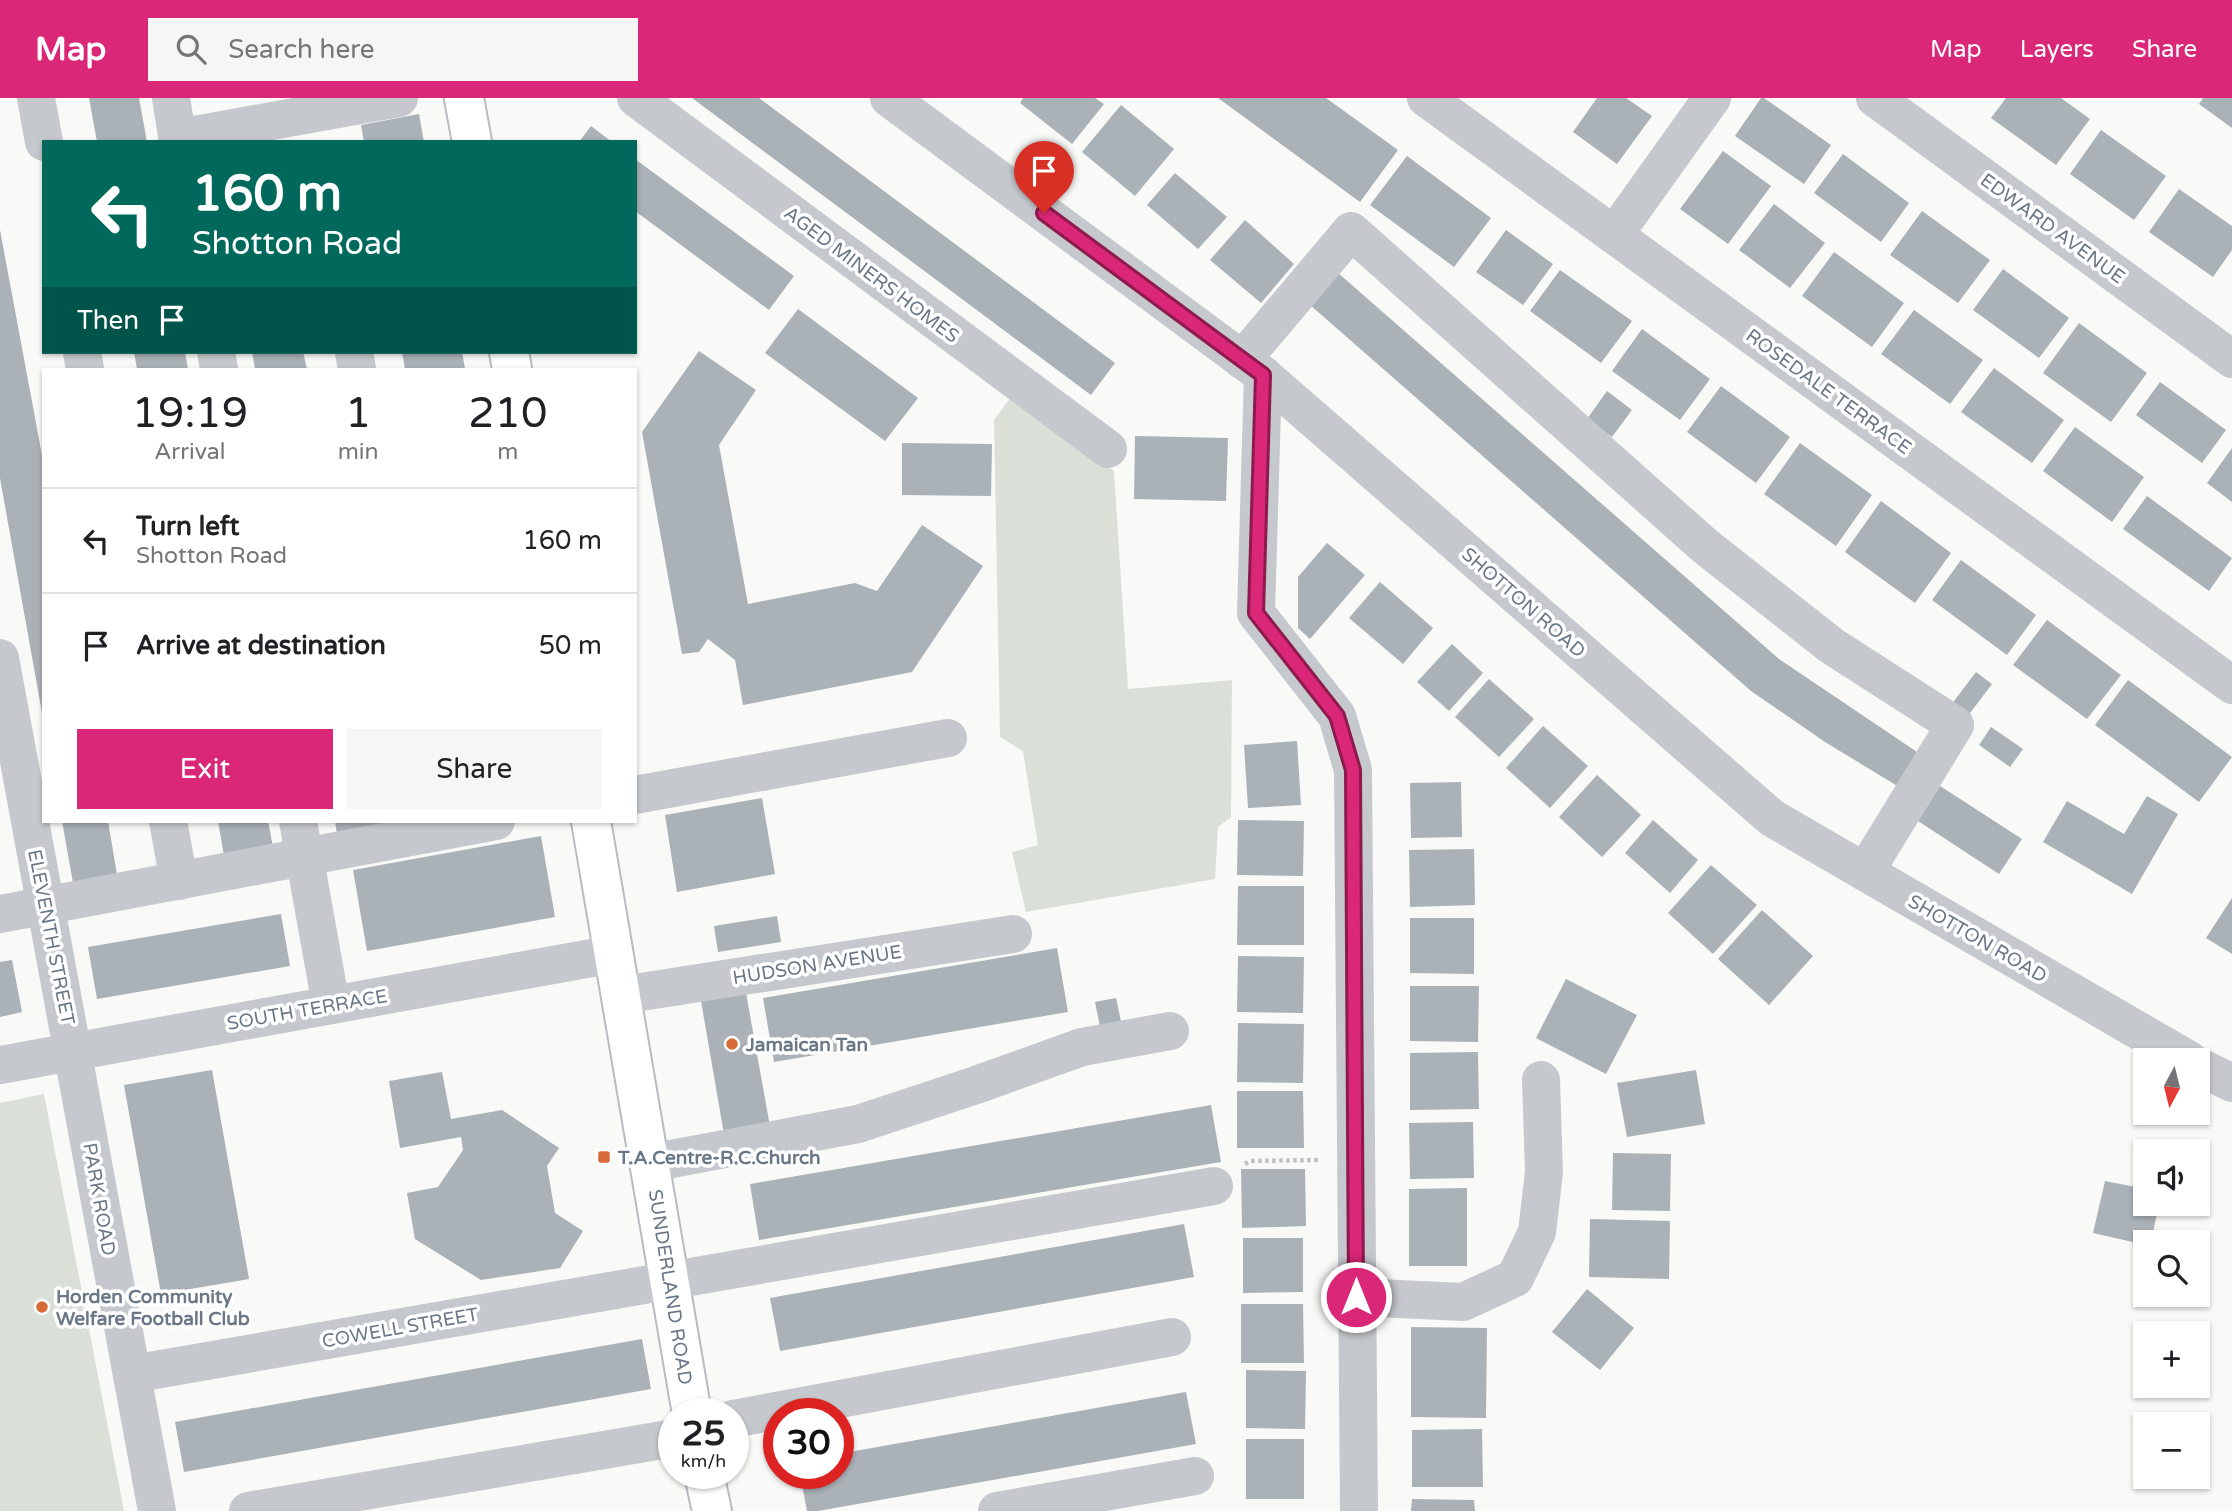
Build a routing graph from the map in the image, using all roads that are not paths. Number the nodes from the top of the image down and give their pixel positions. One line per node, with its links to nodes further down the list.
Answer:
1 (36, 98): 11 (street)
2 (171, 98): 12 (street)
3 (399, 98): 10 (street)
4 (464, 98): 13 (main road)
5 (636, 98): 17 (street, AGED MINERS HOMES)
6 (889, 98): 16 (street, SHOTTON ROAD)
7 (1426, 98): 14 (street, ROSEDALE TERRACE)
8 (1712, 98): 14 (street)
9 (1875, 98): 15 (street, EDWARD AVENUE)
10 (312, 128): 12 (street)
11 (44, 140)
12 (178, 140)
13 (472, 140)
14 (1614, 235): 19 (street, ROSEDALE TERRACE)
15 (2232, 359)
16 (1253, 368): 28 (street, SHOTTON ROAD); 28 (street); 46 (street)
17 (1108, 449)
18 (0, 658): 21 (street, ELEVENTH STREET)
19 (2232, 685)
20 (948, 738): 22 (street)
21 (10, 766): 30 (street, ELEVENTH STREET)
22 (637, 794)
23 (168, 823): 29 (street)
24 (474, 823): 26 (street)
25 (591, 823): 33 (main road, SUNDERLAND ROAD)
26 (442, 826): 27 (street)
27 (302, 839): 29 (street); 35 (street)
28 (1865, 872): 37 (street, SHOTTON ROAD)
29 (179, 881): 30 (street)
30 (46, 906): 31 (street); 38 (street, ELEVENTH STREET)
31 (0, 914)
32 (1013, 934): 34 (street, HUDSON AVENUE)
33 (614, 954): 34 (main road, SUNDERLAND ROAD); 35 (street, SOUTH TERRACE)
34 (622, 995): 43 (main road, SUNDERLAND ROAD)
35 (331, 1005): 38 (street, SOUTH TERRACE)
36 (1170, 1031): 43 (street)
37 (2168, 1048)
38 (74, 1051): 39 (street, SOUTH TERRACE); 48 (street, PARK ROAD)
39 (0, 1065)
40 (2210, 1072): 42 (street)
41 (1541, 1080): 46 (street)
42 (2232, 1083)
43 (650, 1163): 45 (main road, SUNDERLAND ROAD)
44 (1214, 1186): 45 (street, COWELL STREET)
45 (668, 1280): 48 (street, COWELL STREET); 49 (main road, SUNDERLAND ROAD)
46 (1356, 1297): 58 (street)
47 (1172, 1337): 50 (street)
48 (132, 1374): 54 (street, PARK ROAD)
49 (689, 1398)
50 (749, 1416)
51 (658, 1441): 55 (street)
52 (1195, 1476): 57 (street)
53 (707, 1489): 56 (main road)
54 (157, 1511)
55 (248, 1511)
56 (712, 1511)
57 (997, 1511)
58 (1359, 1511)

